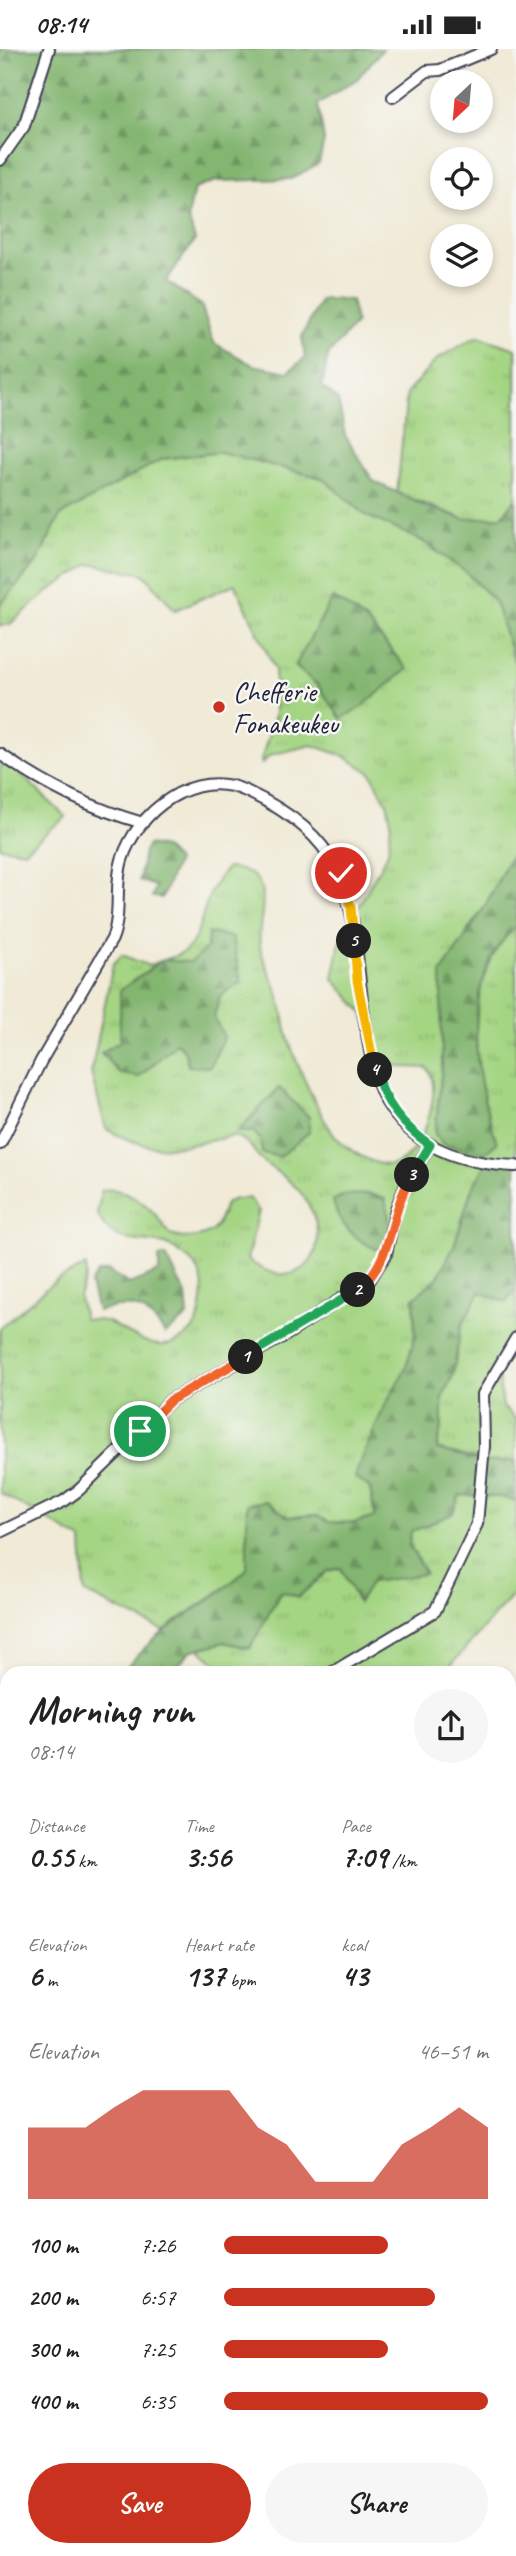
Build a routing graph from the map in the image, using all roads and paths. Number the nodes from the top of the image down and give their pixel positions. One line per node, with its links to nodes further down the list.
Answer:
1 (49, 49): 4 (street)
2 (491, 49): 3 (street)
3 (393, 97)
4 (0, 160)
5 (0, 754): 6 (street)
6 (143, 823): 7 (street); 8 (street)
7 (0, 1144)
8 (430, 1145): 9 (street); 11 (street)
9 (516, 1166)
10 (516, 1338): 12 (street)
11 (0, 1532)
12 (343, 1666)

